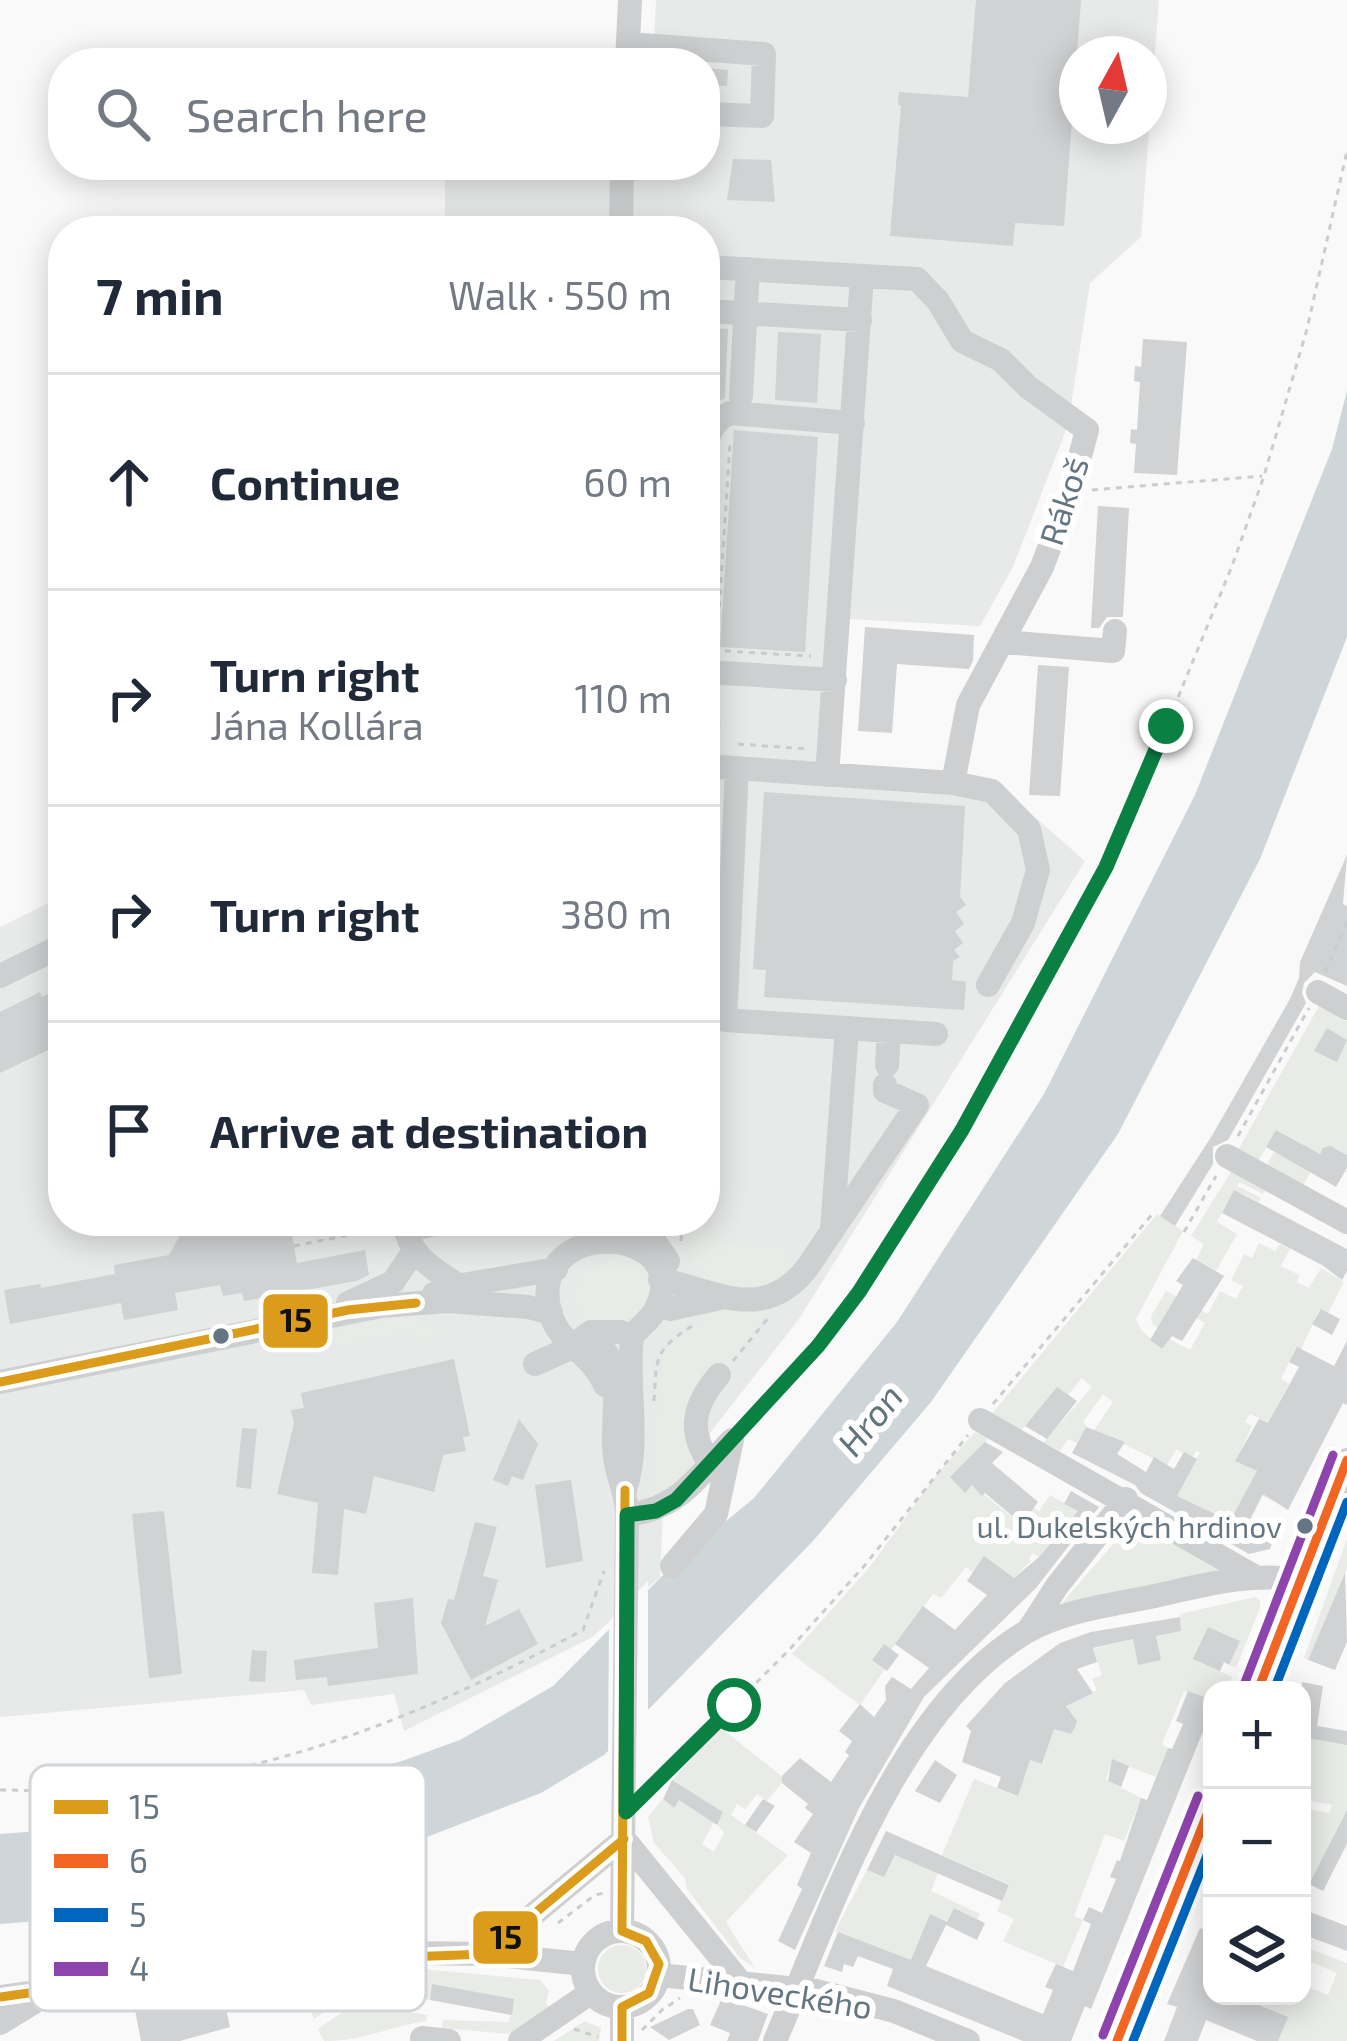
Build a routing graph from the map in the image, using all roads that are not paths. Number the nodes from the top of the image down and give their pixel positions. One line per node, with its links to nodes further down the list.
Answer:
1 (630, 0): 2 (street)
2 (628, 48)
3 (720, 54): 4 (street)
4 (720, 115)
5 (622, 180): 6 (street)
6 (621, 216)
7 (720, 267): 8 (street)
8 (748, 268): 9 (street); 11 (street)
9 (862, 276): 12 (street); 17 (street, Rákoš)
10 (720, 312): 11 (street)
11 (744, 314): 12 (street); 13 (street)
12 (860, 320): 15 (street)
13 (741, 396)
14 (720, 418): 15 (street)
15 (853, 423): 18 (street)
16 (1115, 631): 17 (street)
17 (1003, 643): 22 (street, Rákoš)
18 (829, 668): 19 (street); 21 (street)
19 (720, 672)
20 (722, 757): 21 (street); 28 (street)
21 (827, 775): 22 (street)
22 (953, 783): 25 (street)
23 (48, 952): 24 (street)
24 (0, 976)
25 (988, 985)
26 (1318, 992): 27 (street)
27 (1347, 1008)
28 (847, 1028): 29 (street); 33 (street)
29 (890, 1031): 30 (street); 33 (street)
30 (936, 1034)
31 (1227, 1156): 32 (street)
32 (1347, 1222)
33 (832, 1230): 44 (street)
34 (599, 1236): 41 (street)
35 (606, 1236): 48 (street)
36 (617, 1236): 40 (street)
37 (638, 1236): 40 (street)
38 (652, 1236): 42 (street)
39 (409, 1238): 43 (street); 45 (street); 47 (street)
40 (640, 1249): 42 (street)
41 (556, 1269): 43 (street); 48 (street)
42 (667, 1280): 44 (street); 46 (street); 49 (street)
43 (454, 1294): 45 (street); 48 (street)
44 (712, 1300): 46 (street)
45 (409, 1303): 47 (street)
46 (670, 1309): 49 (street)
47 (327, 1314): 51 (street)
48 (568, 1325): 49 (street); 56 (street)
49 (637, 1338): 56 (street)
50 (719, 1375): 54 (street)
51 (0, 1382)
52 (980, 1420): 55 (street)
53 (1347, 1460): 57 (street)
54 (710, 1463): 56 (street); 58 (street)
55 (1126, 1499): 59 (street); 61 (street)
56 (626, 1503): 64 (street)
57 (1335, 1527): 60 (street)
58 (672, 1565)
59 (1252, 1575): 60 (street); 61 (street)
60 (1304, 1580): 62 (street)
61 (1028, 1631): 71 (street)
62 (1262, 1681)
63 (1203, 1825): 84 (street)
64 (624, 1839): 65 (street); 67 (street); 70 (street)
65 (622, 1931): 68 (street); 69 (street)
66 (426, 1954): 67 (street)
67 (486, 1954): 68 (street)
68 (583, 1964): 73 (street)
69 (658, 1975): 70 (street, Lihoveckého); 76 (street)
70 (741, 1983): 71 (street, Lihoveckého)
71 (797, 1989): 82 (street); 83 (street, Lihoveckého)
72 (30, 1992): 74 (street)
73 (590, 1993): 76 (street); 81 (street)
74 (0, 1997)
75 (30, 2006): 77 (street)
76 (622, 2008): 79 (street)
77 (0, 2024)
78 (422, 2038): 80 (street)
79 (629, 2038)
80 (449, 2041)
81 (520, 2041)
82 (775, 2041)
83 (968, 2041)
84 (1117, 2041)

